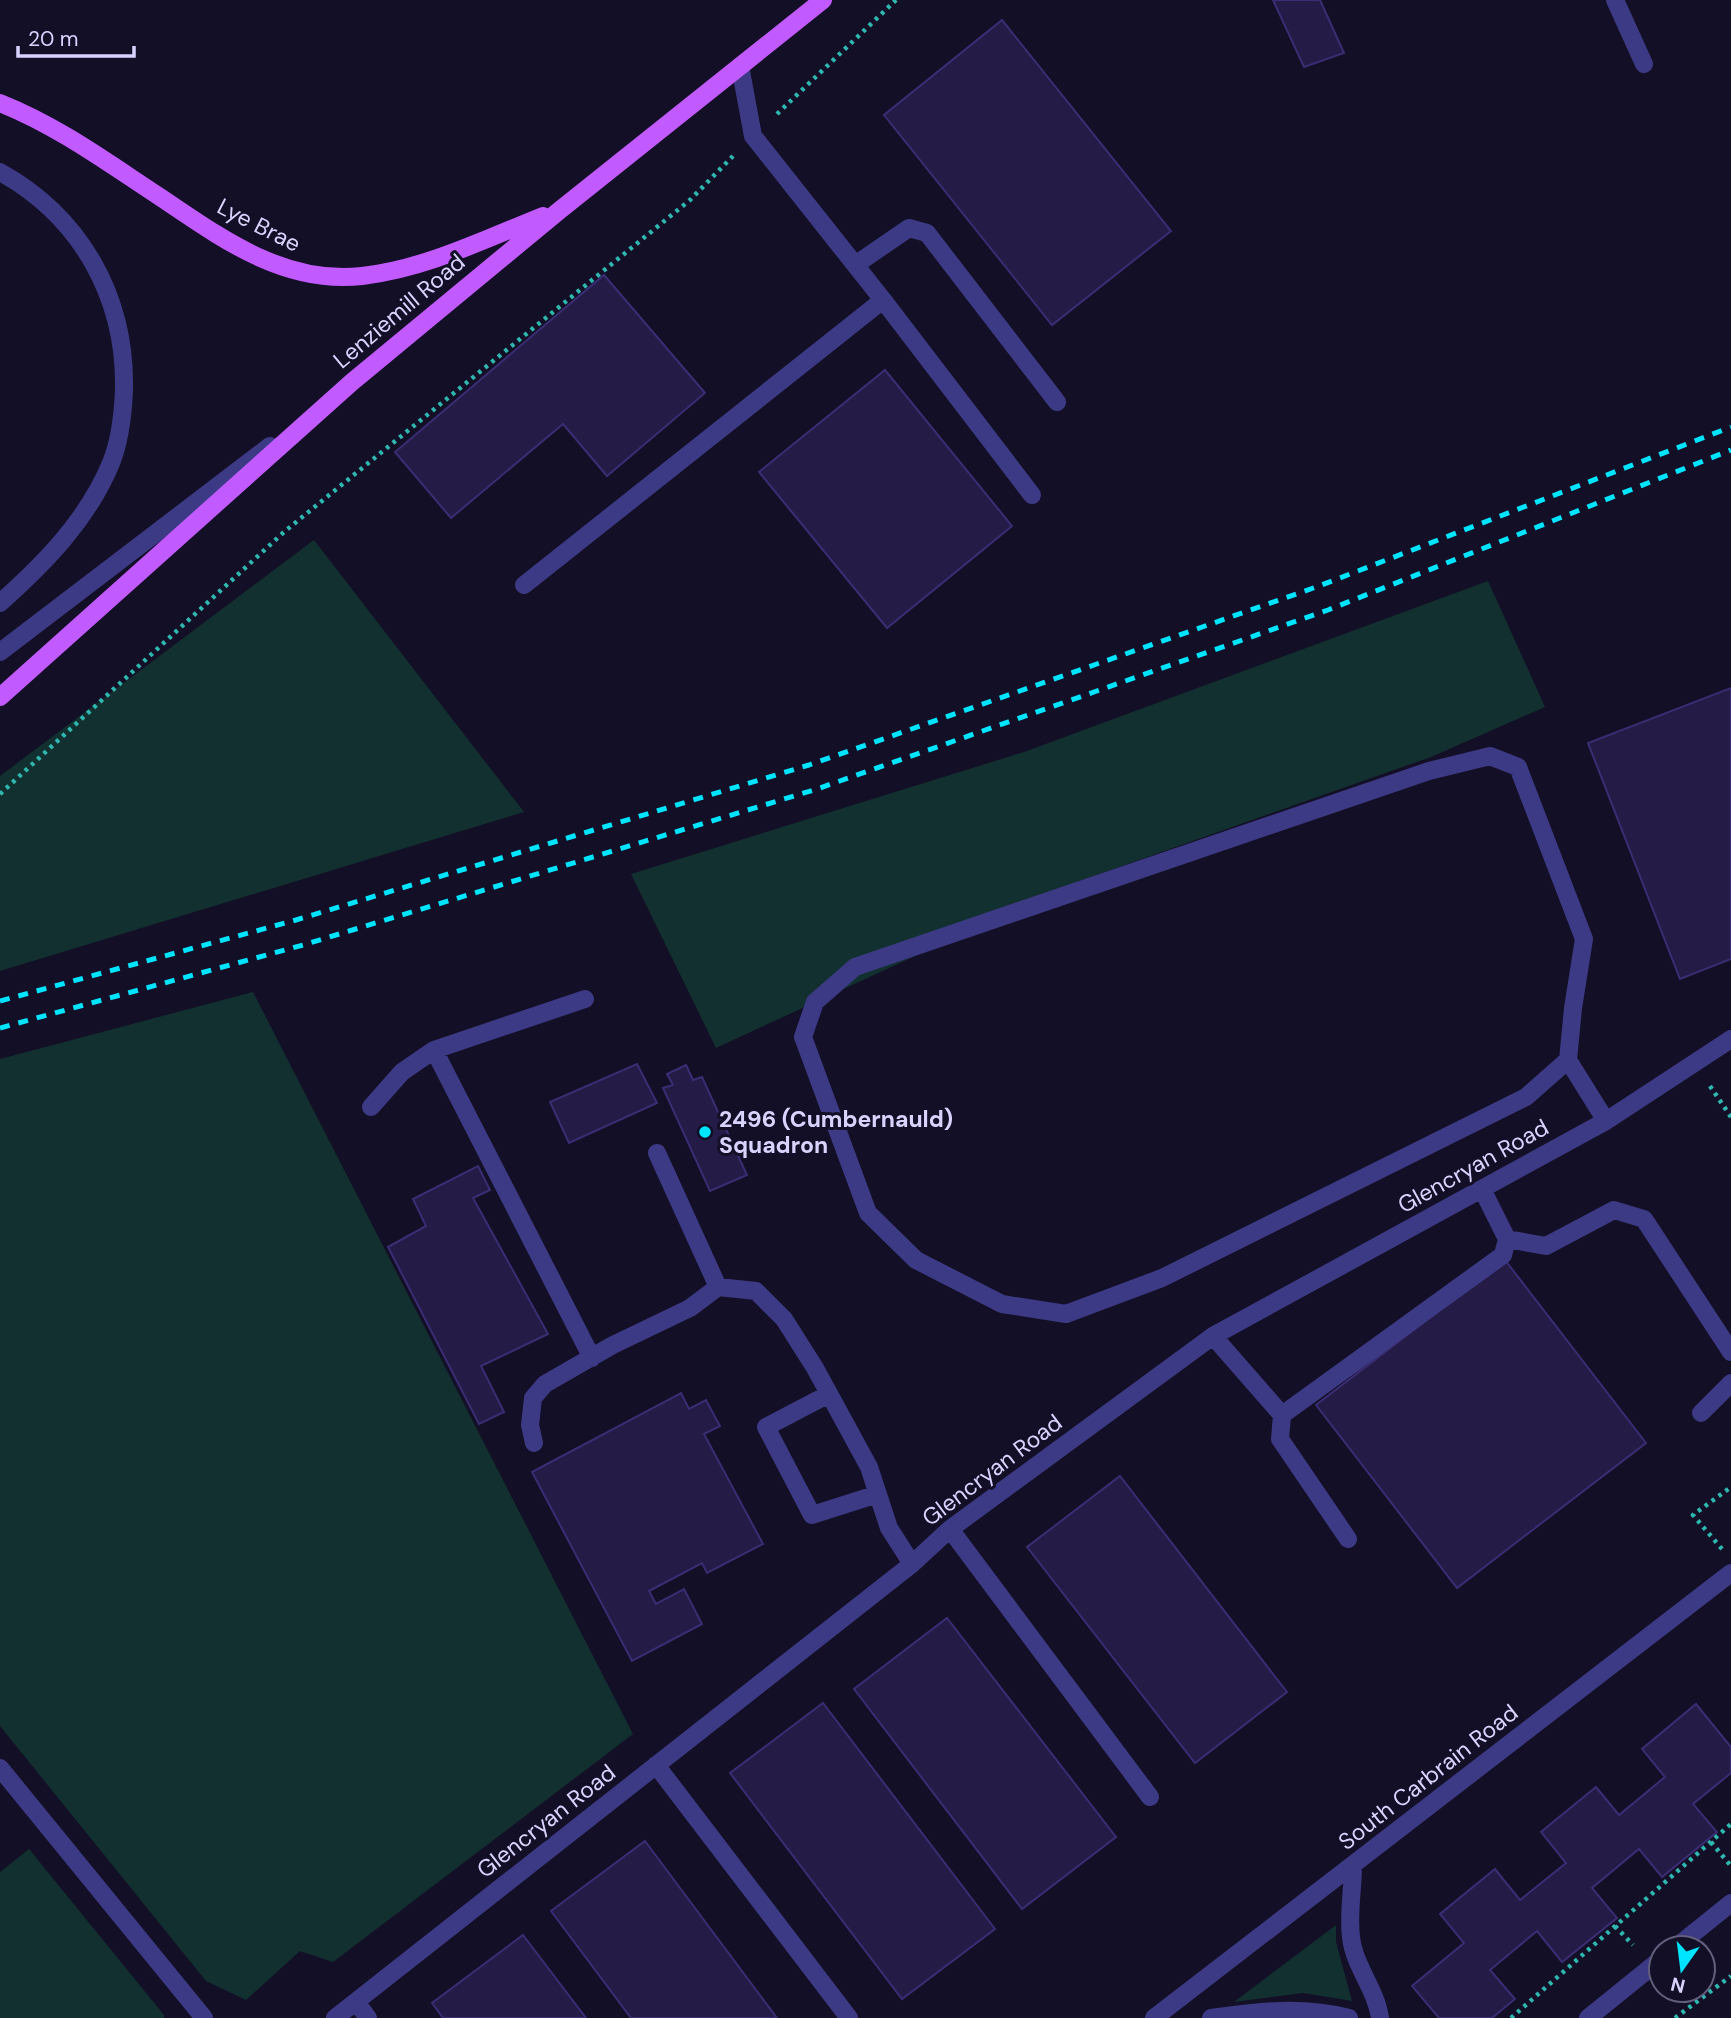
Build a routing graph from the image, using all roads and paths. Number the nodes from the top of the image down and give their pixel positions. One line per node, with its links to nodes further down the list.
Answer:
1 (823, 0): 5 (main road, Lenziemill Road)
2 (896, 0): 7 (path)
3 (1615, 0): 4 (street)
4 (1644, 64)
5 (740, 66): 7 (street); 9 (main road, Lenziemill Road)
6 (0, 103): 9 (main road, Lye Brae)
7 (753, 136): 10 (street); 19 (path)
8 (0, 172): 16 (street)
9 (560, 210): 12 (main road, Lenziemill Road)
10 (855, 265): 11 (street); 13 (street)
11 (883, 300): 14 (street); 15 (street)
12 (352, 382): 17 (street, Lenziemill Road); 18 (main road)
13 (1057, 402)
14 (1032, 495)
15 (524, 585)
16 (0, 603)
17 (0, 652)
18 (0, 697)
19 (0, 794)
20 (585, 999): 22 (street)
21 (1731, 1038): 24 (street, Glencryan Road)
22 (434, 1050): 25 (street); 34 (street)
23 (1568, 1060): 23 (street); 27 (street)
24 (1695, 1064): 26 (path); 27 (street, Glencryan Road)
25 (371, 1107)
26 (1731, 1116)
27 (1606, 1121): 29 (street, Glencryan Road)
28 (657, 1153): 31 (street)
29 (1482, 1189): 30 (street); 32 (street, Glencryan Road)
30 (1507, 1238): 33 (street); 38 (street)
31 (718, 1287): 34 (street); 36 (street)
32 (1213, 1336): 38 (street); 42 (street, Glencryan Road)
33 (1731, 1352)
34 (592, 1358): 39 (street)
35 (1731, 1383): 37 (street)
36 (829, 1394): 41 (street); 41 (street)
37 (1701, 1413)
38 (1282, 1415): 43 (street)
39 (534, 1443)
40 (1731, 1487): 44 (path)
41 (878, 1494): 45 (street)
42 (950, 1529): 45 (street, Glencryan Road); 49 (street)
43 (1348, 1539)
44 (1723, 1550)
45 (912, 1564): 47 (street, Glencryan Road)
46 (1731, 1573): 52 (street, South Carbrain Road)
47 (656, 1765): 58 (street, Glencryan Road); 63 (street)
48 (0, 1768): 60 (street)
49 (1150, 1797)
50 (1731, 1824): 51 (path)
51 (1711, 1842): 53 (path); 59 (path)
52 (1353, 1866): 64 (street, South Carbrain Road); 67 (street)
53 (1731, 1866)
54 (1731, 1903): 55 (street)
55 (1692, 1934)
56 (1647, 1970): 68 (street)
57 (1731, 1976): 69 (path)
58 (357, 2003): 61 (street, Glencryan Road); 62 (street)
59 (1515, 2017)
60 (204, 2018)
61 (335, 2018)
62 (368, 2018)
63 (849, 2018)
64 (1154, 2018)
65 (1211, 2018): 66 (street)
66 (1349, 2018)
67 (1380, 2018)
68 (1588, 2018)
69 (1675, 2018)

